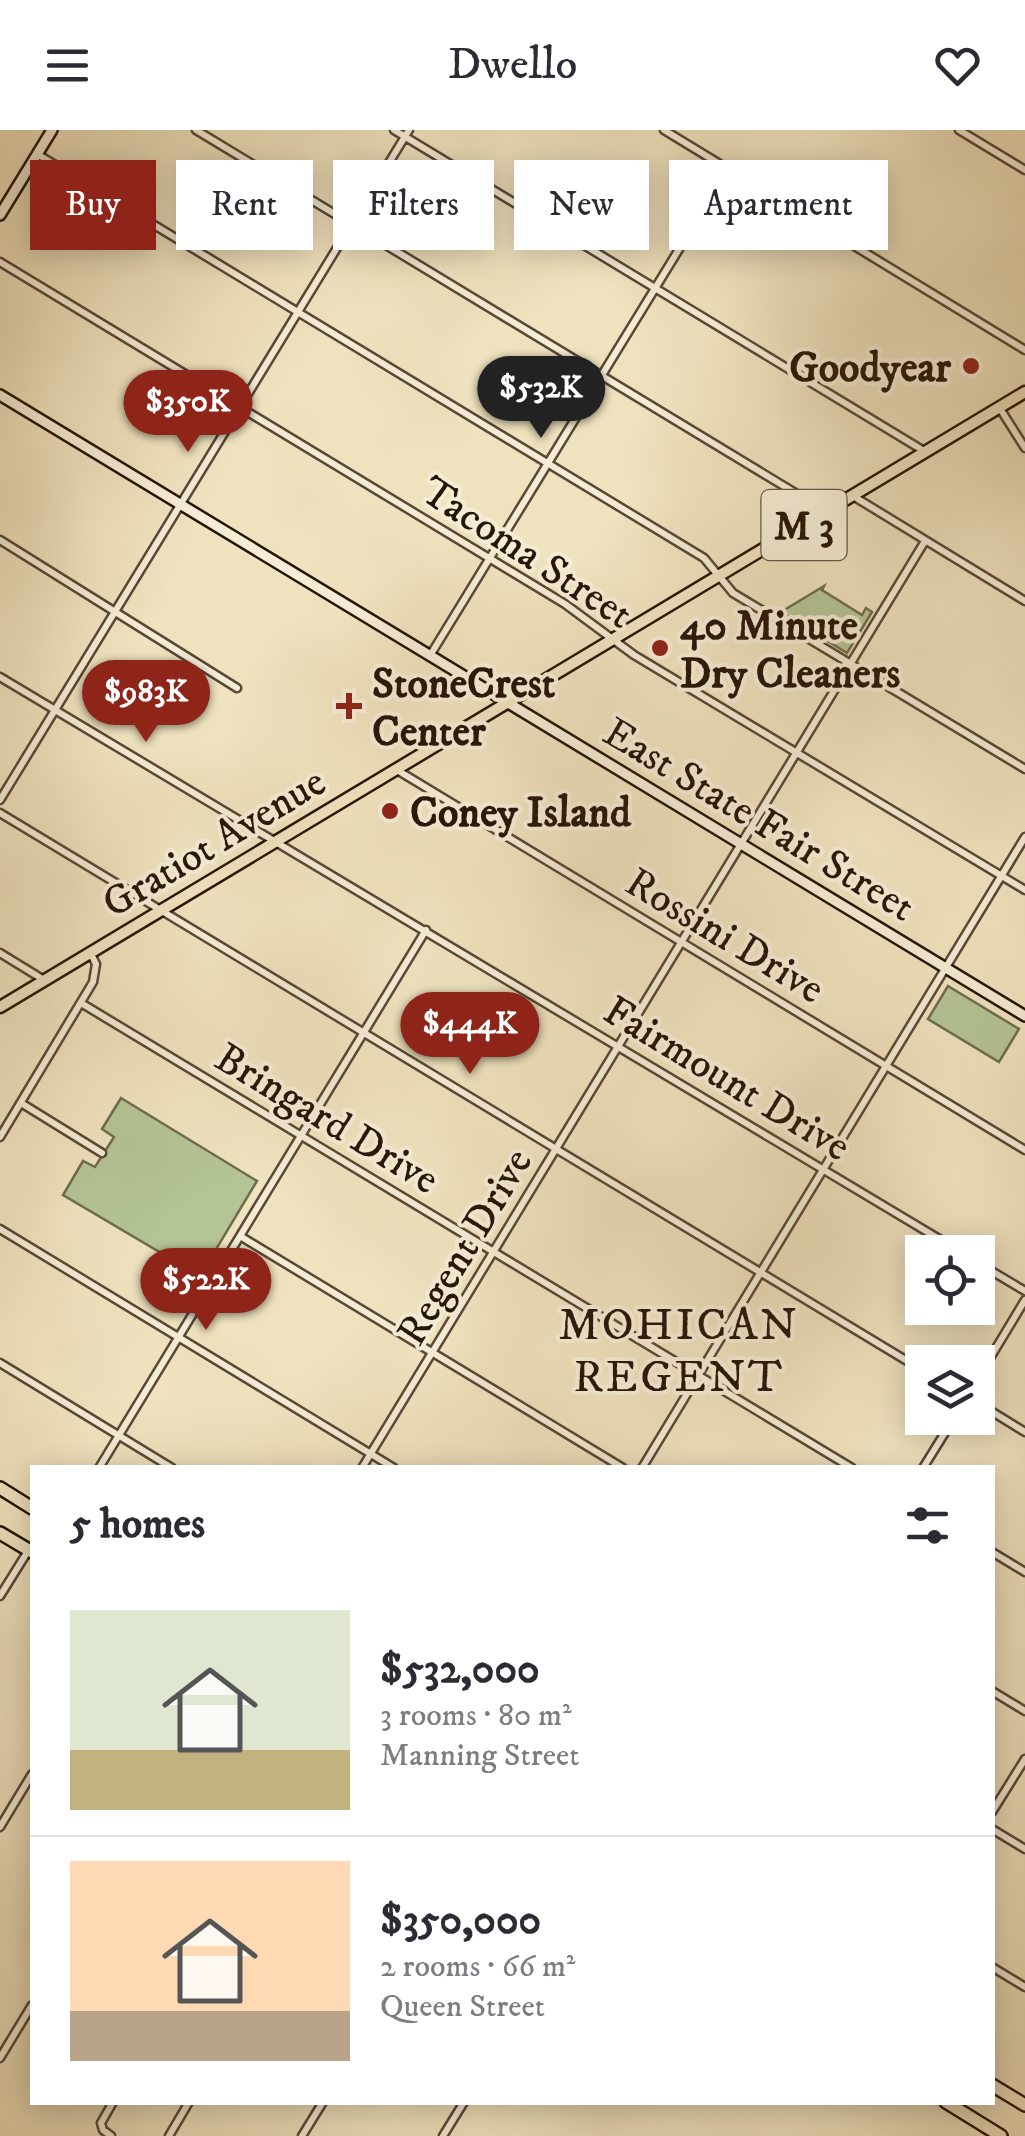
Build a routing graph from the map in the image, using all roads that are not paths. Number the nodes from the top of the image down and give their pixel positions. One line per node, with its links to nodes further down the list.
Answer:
1 (196, 130): 10 (street)
2 (394, 130): 6 (street)
3 (664, 130): 18 (street)
4 (959, 130): 9 (street)
5 (48, 132): 7 (street)
6 (407, 133): 8 (street); 16 (street)
7 (37, 154): 11 (street); 17 (street)
8 (390, 160)
9 (1025, 170)
10 (333, 213)
11 (0, 215)
12 (335, 250): 17 (street)
13 (394, 250): 19 (street)
14 (679, 250): 16 (street)
15 (0, 262): 22 (street, Tacoma Street)
16 (655, 288): 19 (street); 25 (street)
17 (298, 312): 22 (street); 26 (street)
18 (1025, 350)
19 (602, 376): 26 (street); 29 (street)
20 (1025, 392): 23 (main road, Gratiot Avenue / M 3)
21 (0, 394): 28 (street, East State Fair Street)
22 (239, 407): 28 (street); 32 (street, Tacoma Street)
23 (1000, 408): 24 (street); 25 (main road, Gratiot Avenue / M 3)
24 (1025, 448)
25 (925, 452): 27 (main road, Gratiot Avenue / M 3)
26 (548, 463): 32 (street); 33 (street)
27 (852, 496): 29 (main road, Gratiot Avenue / M 3); 31 (street)
28 (180, 504): 35 (street); 37 (street, East State Fair Street)
29 (826, 512): 33 (main road, Gratiot Avenue / M 3)
30 (0, 540): 35 (street)
31 (925, 541): 34 (street); 38 (street, Regent Drive)
32 (490, 559): 36 (street, Tacoma Street); 37 (street)
33 (719, 576): 36 (main road, Gratiot Avenue / M 3); 38 (street)
34 (1025, 601)
35 (115, 610): 40 (street); 42 (street)
36 (615, 638): 41 (main road, Gratiot Avenue / M 3); 43 (street, Tacoma Street)
37 (431, 654): 41 (street, East State Fair Street)
38 (850, 664): 43 (street, Regent Drive); 44 (street)
39 (0, 678): 42 (street, Fairmount Drive)
40 (238, 688)
41 (508, 702): 45 (main road, Gratiot Avenue / M 3); 50 (street, East State Fair Street)
42 (54, 710): 46 (street); 49 (street, Fairmount Drive)
43 (796, 752): 50 (street, Regent Drive); 51 (street, Tacoma Street)
44 (1025, 769)
45 (396, 770): 49 (main road, Gratiot Avenue / M 3); 55 (street, Rossini Drive)
46 (0, 800)
47 (0, 813): 53 (street)
48 (1025, 837): 51 (street)
49 (276, 842): 53 (main road, Gratiot Avenue / M 3); 54 (street, Fairmount Drive)
50 (740, 844): 55 (street, Regent Drive); 58 (street, East State Fair Street)
51 (1001, 876): 52 (street, Tacoma Street); 58 (street)
52 (1025, 890)
53 (162, 910): 57 (main road, Gratiot Avenue / M 3); 63 (street)
54 (426, 930): 63 (street); 64 (street, Fairmount Drive)
55 (680, 942): 64 (street, Regent Drive); 65 (street, Rossini Drive)
56 (0, 953): 59 (street)
57 (90, 953): 59 (main road, Gratiot Avenue / M 3); 60 (street)
58 (946, 968): 62 (street, East State Fair Street); 65 (street)
59 (45, 981): 61 (main road, Gratiot Avenue / M 3)
60 (82, 1003): 66 (street); 67 (street, Bringard Drive)
61 (0, 1007)
62 (1025, 1016)
63 (363, 1033): 67 (street); 69 (street)
64 (619, 1047): 69 (street, Regent Drive); 72 (street, Fairmount Drive)
65 (886, 1066): 70 (street, Rossini Drive); 72 (street)
66 (21, 1103): 68 (street); 71 (street)
67 (300, 1136): 75 (street); 76 (street, Bringard Drive)
68 (0, 1137)
69 (556, 1150): 76 (street, Regent Drive); 77 (street)
70 (1025, 1150)
71 (102, 1153)
72 (824, 1170): 74 (street, Fairmount Drive); 77 (street)
73 (0, 1229): 81 (street)
74 (933, 1235)
75 (240, 1236): 81 (street); 83 (street)
76 (494, 1254): 83 (street, Regent Drive); 86 (street, Bringard Drive)
77 (761, 1273): 84 (street); 86 (street)
78 (995, 1273): 79 (street)
79 (1025, 1291)
80 (1025, 1300): 82 (street)
81 (178, 1337): 89 (street); 91 (street)
82 (995, 1350)
83 (433, 1353): 91 (street, Regent Drive); 96 (street)
84 (905, 1360)
85 (0, 1363): 89 (street)
86 (698, 1376): 97 (street); 98 (street, Bringard Drive)
87 (995, 1414): 88 (street)
88 (1025, 1432)
89 (119, 1435): 92 (street); 93 (street)
90 (944, 1435): 99 (street)
91 (370, 1454): 94 (street, Regent Drive); 95 (street)
92 (101, 1465)
93 (167, 1465)
94 (364, 1465)
95 (389, 1465)
96 (618, 1465)
97 (644, 1465)
98 (847, 1465)
99 (926, 1465)
100 (0, 1488): 101 (highway)
101 (30, 1507)
102 (0, 1532): 103 (highway)
103 (30, 1551): 106 (street)
104 (995, 1554): 105 (street)
105 (1025, 1572)
106 (0, 1596)
107 (995, 1693): 108 (street)
108 (1025, 1710)
109 (1025, 1759): 111 (street)
110 (30, 1777): 112 (street)
111 (995, 1807)
112 (0, 1827)
113 (995, 1831): 114 (street)
114 (1025, 1849)
115 (995, 1970): 116 (street)
116 (1025, 1987)
117 (30, 2008): 118 (street)
118 (0, 2058)
119 (995, 2088): 125 (highway)
120 (112, 2105): 126 (street)
121 (187, 2105): 127 (street)
122 (321, 2105): 128 (street)
123 (462, 2105): 129 (street)
124 (951, 2105): 130 (highway)
125 (1025, 2105)
126 (112, 2136)
127 (169, 2136)
128 (302, 2136)
129 (444, 2136)
130 (1002, 2136)

